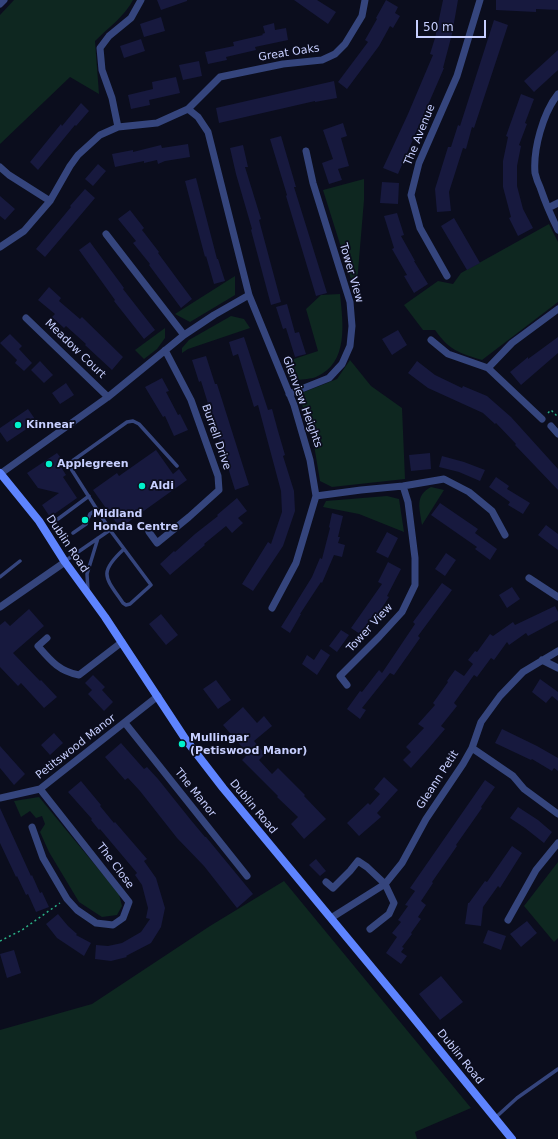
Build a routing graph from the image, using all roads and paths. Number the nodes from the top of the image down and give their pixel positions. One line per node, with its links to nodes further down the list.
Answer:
1 (4, 0): 5 (street)
2 (142, 0): 8 (street)
3 (364, 0): 7 (street, Great Oaks)
4 (480, 0): 17 (street, The Avenue)
5 (0, 4)
6 (558, 94): 13 (street)
7 (188, 109): 8 (street, Great Oaks); 18 (street, Glenview Heights)
8 (118, 127): 11 (street, Great Oaks)
9 (306, 151): 25 (street, Tower View)
10 (0, 167): 11 (street)
11 (50, 201): 16 (street, Great Oaks)
12 (558, 203): 13 (street)
13 (548, 208): 14 (street)
14 (558, 230)
15 (106, 234): 21 (street)
16 (0, 247)
17 (447, 276)
18 (249, 295): 21 (street); 25 (street, Glenview Heights)
19 (558, 308): 24 (street)
20 (26, 318): 26 (street, Meadow Court)
21 (184, 335): 23 (street)
22 (431, 340): 24 (street)
23 (165, 350): 26 (street); 40 (street, Burrell Drive)
24 (488, 368): 28 (street)
25 (289, 394): 35 (street, Glenview Heights)
26 (108, 397): 32 (street)
27 (558, 417): 28 (path)
28 (542, 419)
29 (551, 426): 30 (street)
30 (558, 434)
31 (178, 466): 34 (lane)
32 (0, 474): 45 (main road, Dublin Road)
33 (403, 486): 35 (street); 41 (street); 57 (street, Tower View)
34 (89, 496): 36 (lane); 37 (lane)
35 (316, 496): 51 (street, Glenview Heights)
36 (97, 509): 38 (lane); 39 (lane)
37 (58, 519)
38 (110, 530): 42 (lane); 43 (lane)
39 (73, 532)
40 (149, 532)
41 (505, 535)
42 (98, 538): 45 (lane); 48 (lane)
43 (124, 549): 43 (lane)
44 (20, 561): 46 (lane)
45 (64, 562): 48 (main road, Dublin Road); 50 (street)
46 (0, 577)
47 (530, 578): 49 (street)
48 (88, 594): 53 (main road, Dublin Road)
49 (558, 597)
50 (0, 607)
51 (272, 608)
52 (47, 638): 53 (street)
53 (122, 642): 58 (main road, Dublin Road)
54 (558, 650): 55 (street, Gleann Petit)
55 (542, 660): 56 (street); 60 (street, Gleann Petit)
56 (558, 668)
57 (347, 685)
58 (158, 696): 59 (street, Petitswood Manor); 70 (main road, Dublin Road)
59 (125, 723): 61 (street, Petitswood Manor); 66 (street, The Manor)
60 (472, 748): 63 (street); 68 (street, Gleann Petit)
61 (40, 789): 62 (street, Petitswood Manor); 69 (street, The Close)
62 (0, 798)
63 (558, 814)
64 (32, 827): 69 (street, The Close)
65 (558, 843): 71 (street)
66 (247, 876)
67 (326, 882): 68 (street)
68 (385, 884): 70 (street, Gleann Petit); 72 (street)
69 (67, 899): 73 (path)
70 (331, 918): 75 (main road, Dublin Road)
71 (508, 920)
72 (370, 929)
73 (0, 941)
74 (558, 1069): 75 (lane)
75 (495, 1118): 76 (main road, Dublin Road)
76 (512, 1139)

